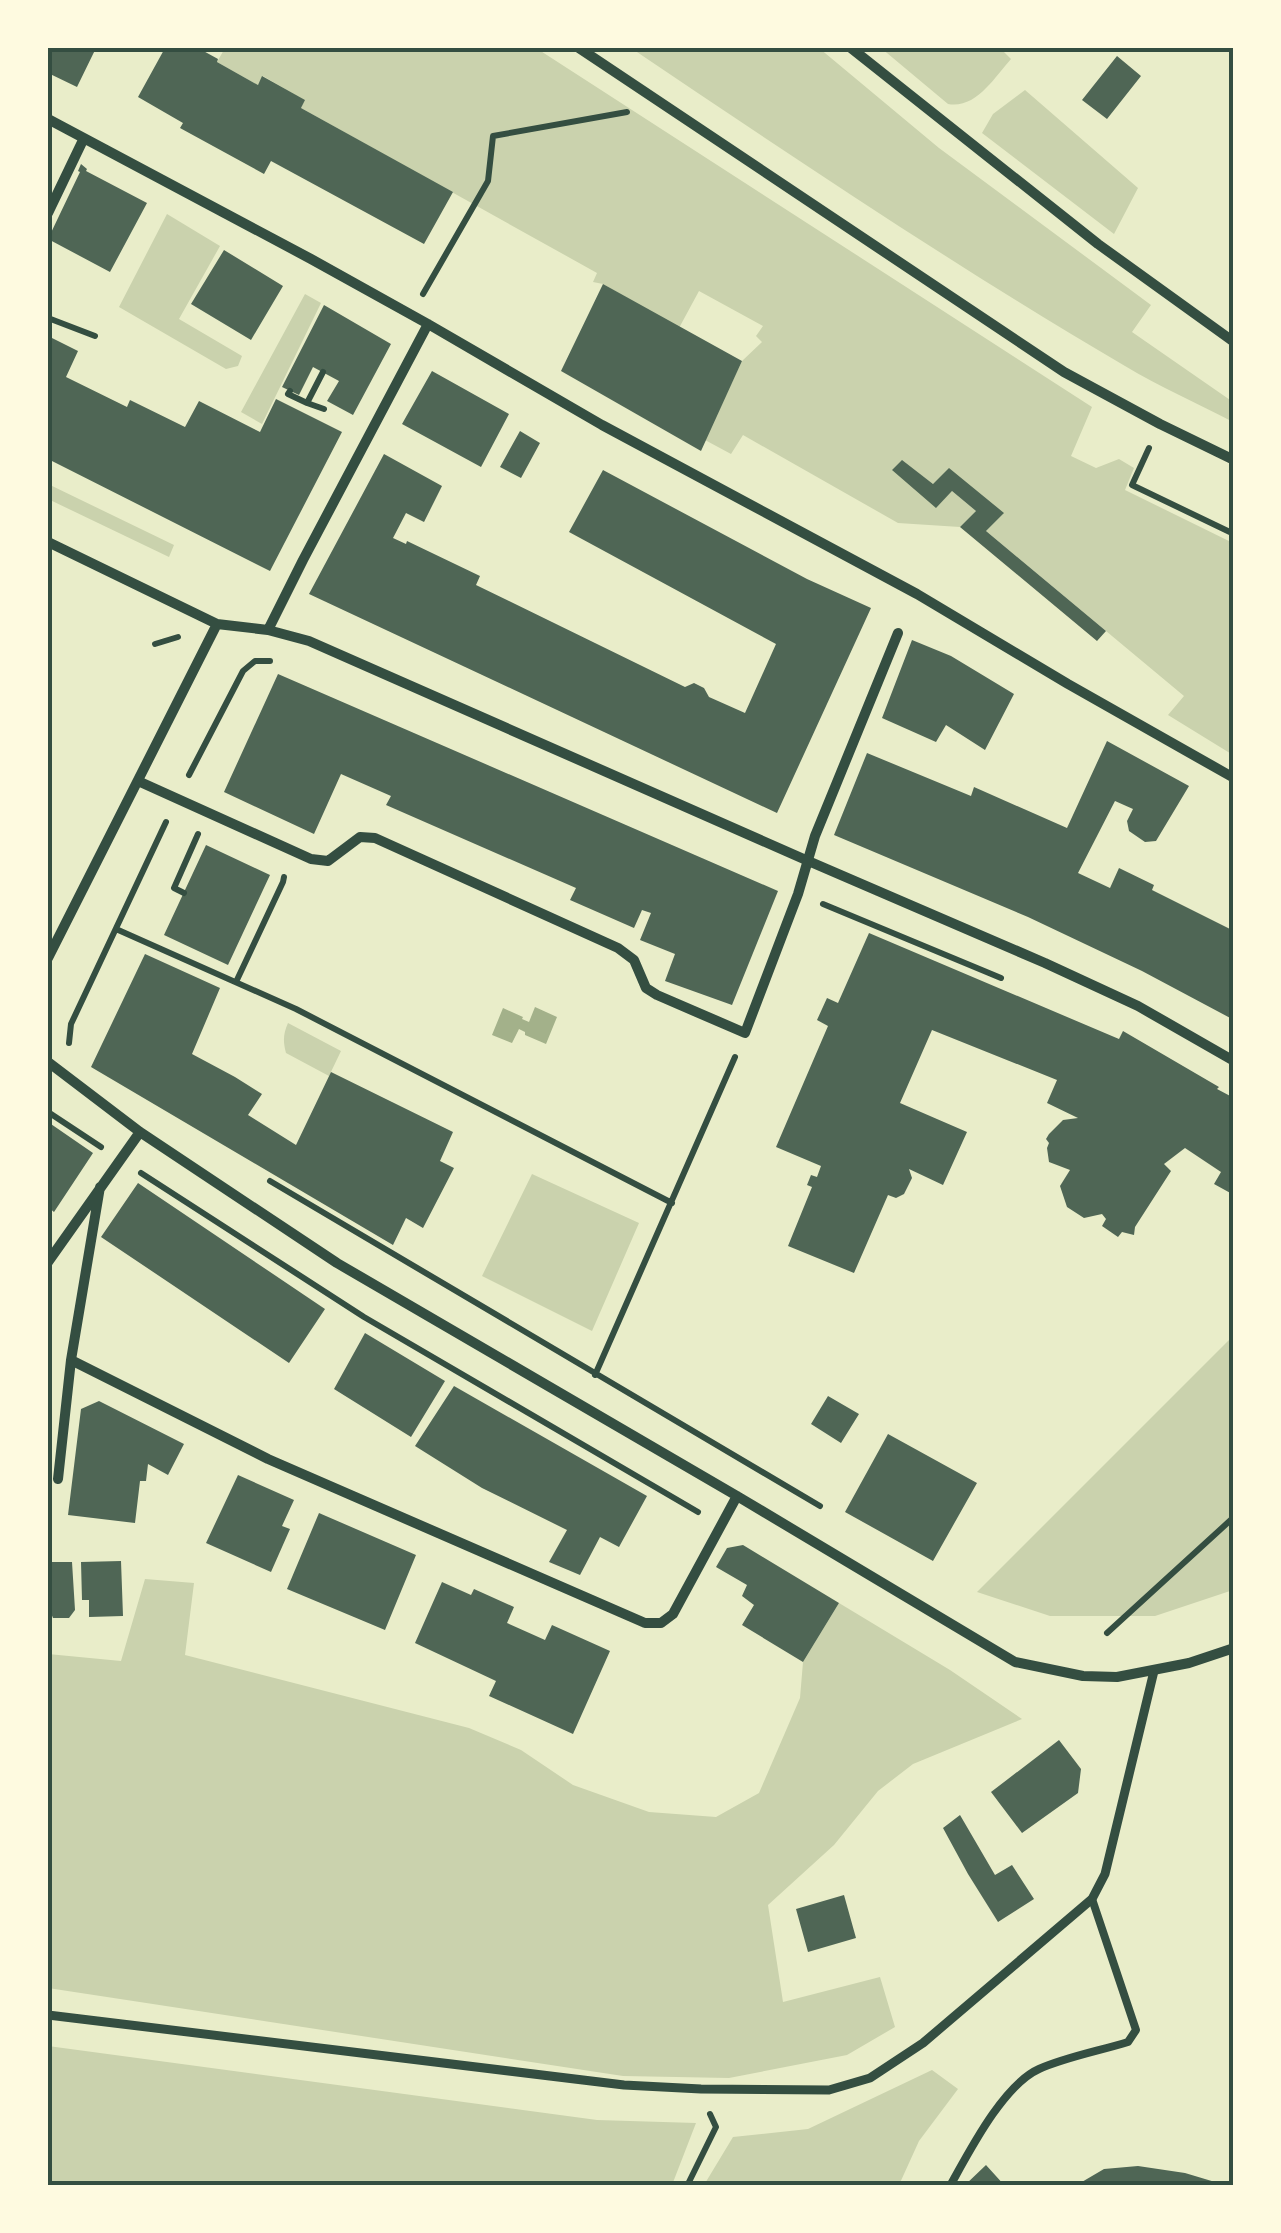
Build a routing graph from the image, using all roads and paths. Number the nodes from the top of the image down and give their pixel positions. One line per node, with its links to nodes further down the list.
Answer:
1 (579, 48): 16 (street)
2 (851, 48): 11 (street)
3 (637, 110): 7 (path)
4 (48, 119): 5 (street)
5 (84, 138): 6 (street); 7 (street)
6 (48, 213)
7 (412, 315): 9 (street)
8 (48, 318): 10 (path)
9 (428, 324): 21 (street); 24 (street)
10 (95, 336)
11 (1234, 342)
12 (323, 372): 14 (path)
13 (290, 390): 14 (path)
14 (307, 402): 15 (path)
15 (324, 409)
16 (1160, 424): 17 (street); 18 (path)
17 (1234, 460)
18 (1234, 534)
19 (48, 542): 20 (street)
20 (217, 624): 21 (street); 25 (street)
21 (268, 630): 28 (street)
22 (898, 634): 28 (street)
23 (285, 663): 26 (path)
24 (1234, 778)
25 (138, 782): 26 (street); 33 (street)
26 (178, 799): 27 (path); 36 (street)
27 (168, 818): 30 (path); 32 (path)
28 (806, 860): 31 (street); 38 (street)
29 (281, 872): 35 (path)
30 (184, 893)
31 (798, 894): 34 (path); 36 (street)
32 (116, 929): 35 (path); 37 (path)
33 (48, 958)
34 (1005, 979)
35 (236, 982): 43 (path)
36 (745, 1033): 43 (path)
37 (76, 1057)
38 (1234, 1061)
39 (48, 1062): 40 (street)
40 (140, 1132): 42 (street); 48 (street)
41 (266, 1179): 46 (path)
42 (100, 1187): 44 (street); 45 (street)
43 (672, 1202): 46 (path)
44 (48, 1262)
45 (71, 1360): 47 (street); 48 (street)
46 (596, 1375): 49 (path)
47 (58, 1479)
48 (737, 1496): 53 (street)
49 (820, 1506)
50 (1234, 1517): 51 (path)
51 (1107, 1632)
52 (1234, 1648): 53 (street)
53 (1154, 1671): 54 (street)
54 (1092, 1899): 56 (street); 58 (lane)
55 (48, 2015): 56 (street)
56 (700, 2089): 57 (path)
57 (687, 2186)
58 (950, 2186)

